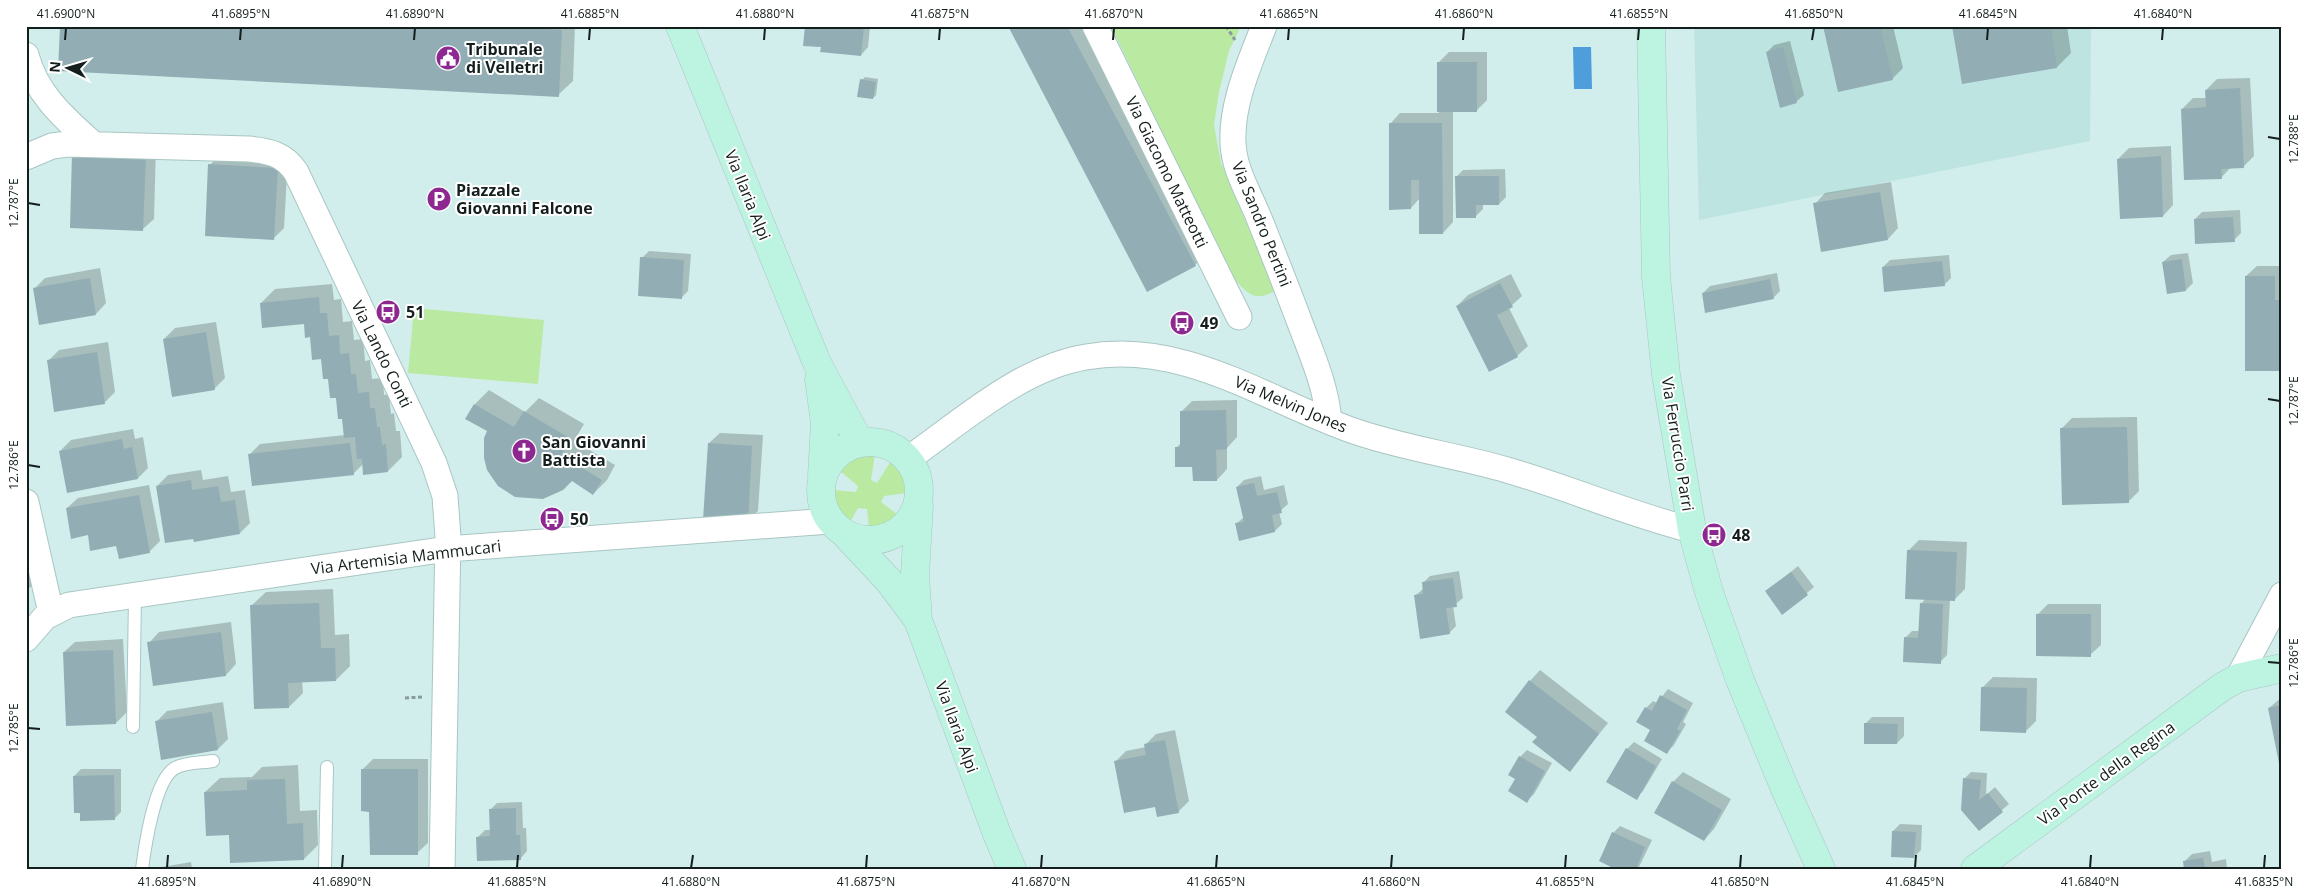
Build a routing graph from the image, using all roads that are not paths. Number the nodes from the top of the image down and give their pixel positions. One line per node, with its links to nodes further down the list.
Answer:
1 (680, 26): 9 (street, Via Ilaria Alpi)
2 (1095, 26): 8 (street, Via Giacomo Matteotti)
3 (1264, 26): 10 (street, Via Sandro Pertini)
4 (1651, 26): 17 (street, Via Ferruccio Parri)
5 (26, 55): 6 (street)
6 (93, 144): 7 (street); 18 (street, Via Lando Conti)
7 (26, 157)
8 (1239, 317)
9 (817, 363): 11 (street, Via Ilaria Alpi); 13 (street, Via Ilaria Alpi)
10 (1328, 421): 12 (street, Via Melvin Jones); 17 (street, Via Melvin Jones)
11 (860, 443): 12 (street); 13 (street)
12 (908, 460): 14 (street)
13 (822, 477): 16 (street)
14 (919, 496): 16 (street); 22 (street, Via Ilaria Alpi)
15 (26, 502): 21 (street)
16 (838, 528): 18 (street, Via Artemisia Mammucari); 22 (street, Via Ilaria Alpi)
17 (1692, 530): 35 (street, Via Ferruccio Parri)
18 (447, 549): 19 (street, Via Artemisia Mammucari); 32 (street, Via Lando Conti)
19 (135, 595): 21 (street, Via Artemisia Mammucari); 26 (lane)
20 (2282, 595): 25 (street)
21 (51, 613): 23 (street, Via Artemisia Mammucari)
22 (918, 620): 29 (street, Via Ilaria Alpi)
23 (26, 639)
24 (2282, 668): 25 (street)
25 (2238, 678): 36 (street, Via Ponte della Regina)
26 (133, 727)
27 (213, 761): 30 (lane)
28 (326, 767): 31 (lane)
29 (997, 834): 33 (street); 34 (street)
30 (142, 869)
31 (326, 869)
32 (442, 869)
33 (999, 869)
34 (1012, 869)
35 (1821, 869)
36 (1976, 869)

